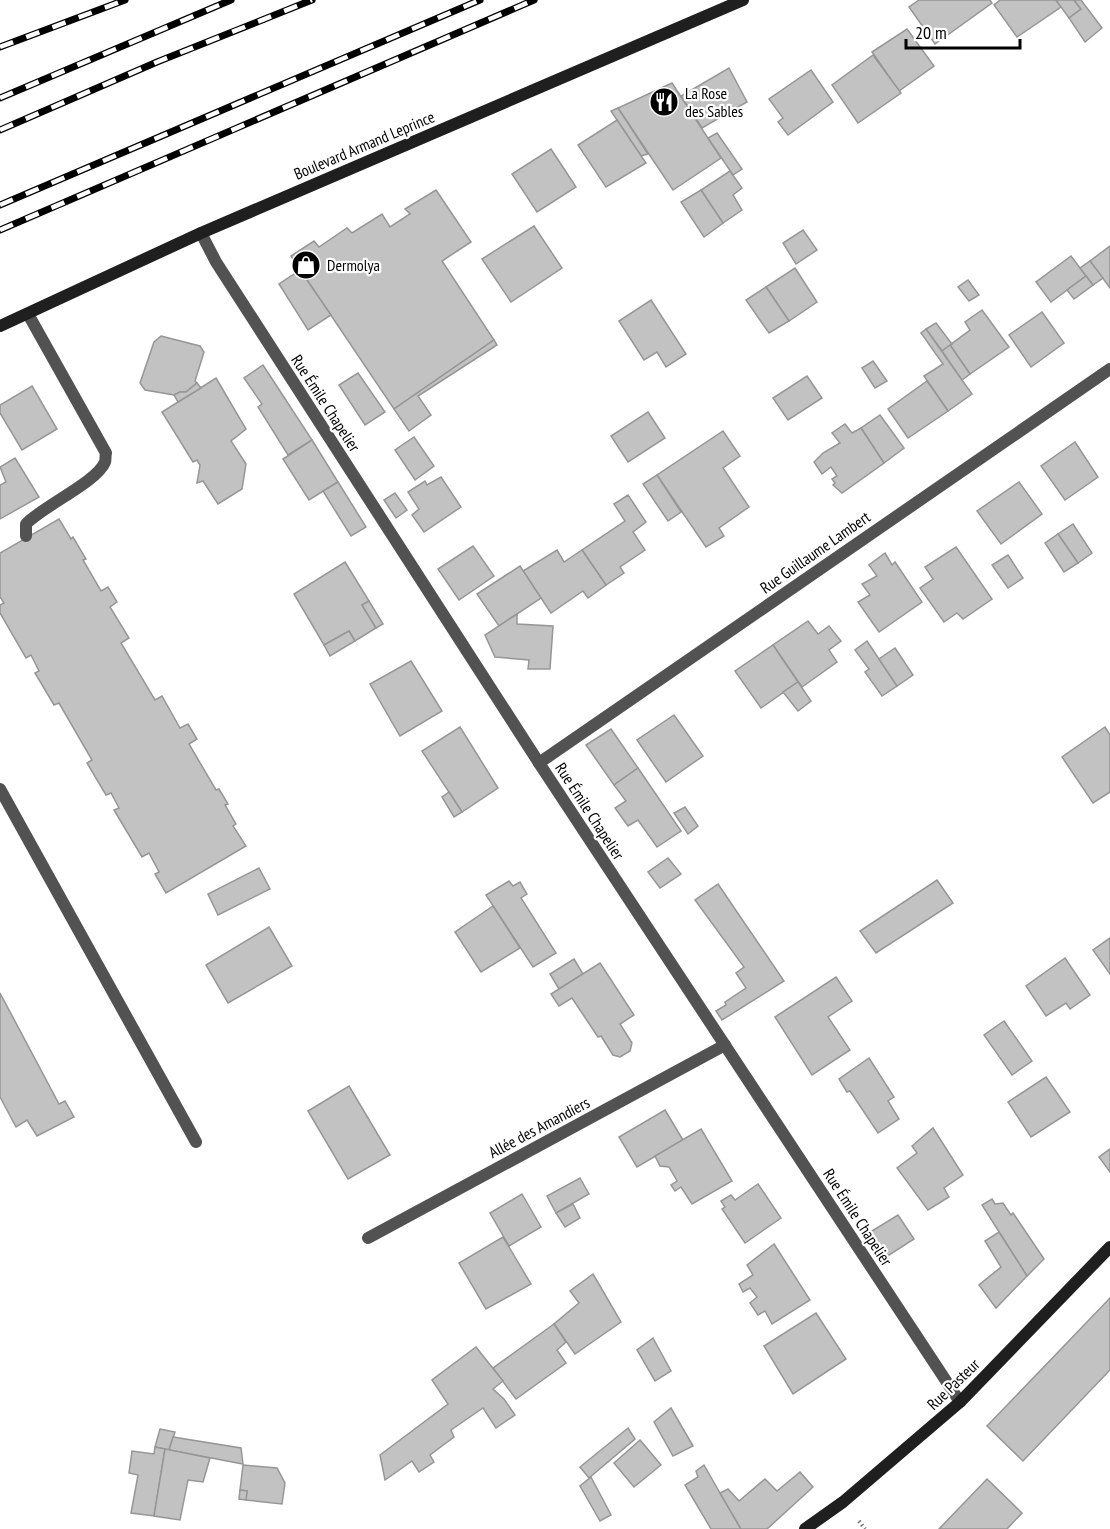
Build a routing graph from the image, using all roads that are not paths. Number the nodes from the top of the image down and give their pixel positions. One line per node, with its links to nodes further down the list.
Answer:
1 (743, 0): 2 (street, Boulevard Armand Leprince)
2 (201, 233): 3 (street, Boulevard Armand Leprince); 7 (street, Rue Émile Chapelier)
3 (28, 314): 4 (street, Boulevard Armand Leprince); 6 (street)
4 (0, 327)
5 (1110, 369): 7 (street, Rue Guillaume Lambert)
6 (26, 536)
7 (539, 763): 9 (street, Rue Émile Chapelier)
8 (0, 789): 10 (street)
9 (725, 1045): 11 (street, Allée des Amandiers); 13 (street, Rue Émile Chapelier)
10 (196, 1142)
11 (368, 1238)
12 (1110, 1247): 13 (street, Rue Pasteur)
13 (960, 1402): 14 (street, Rue Pasteur)
14 (805, 1529)

